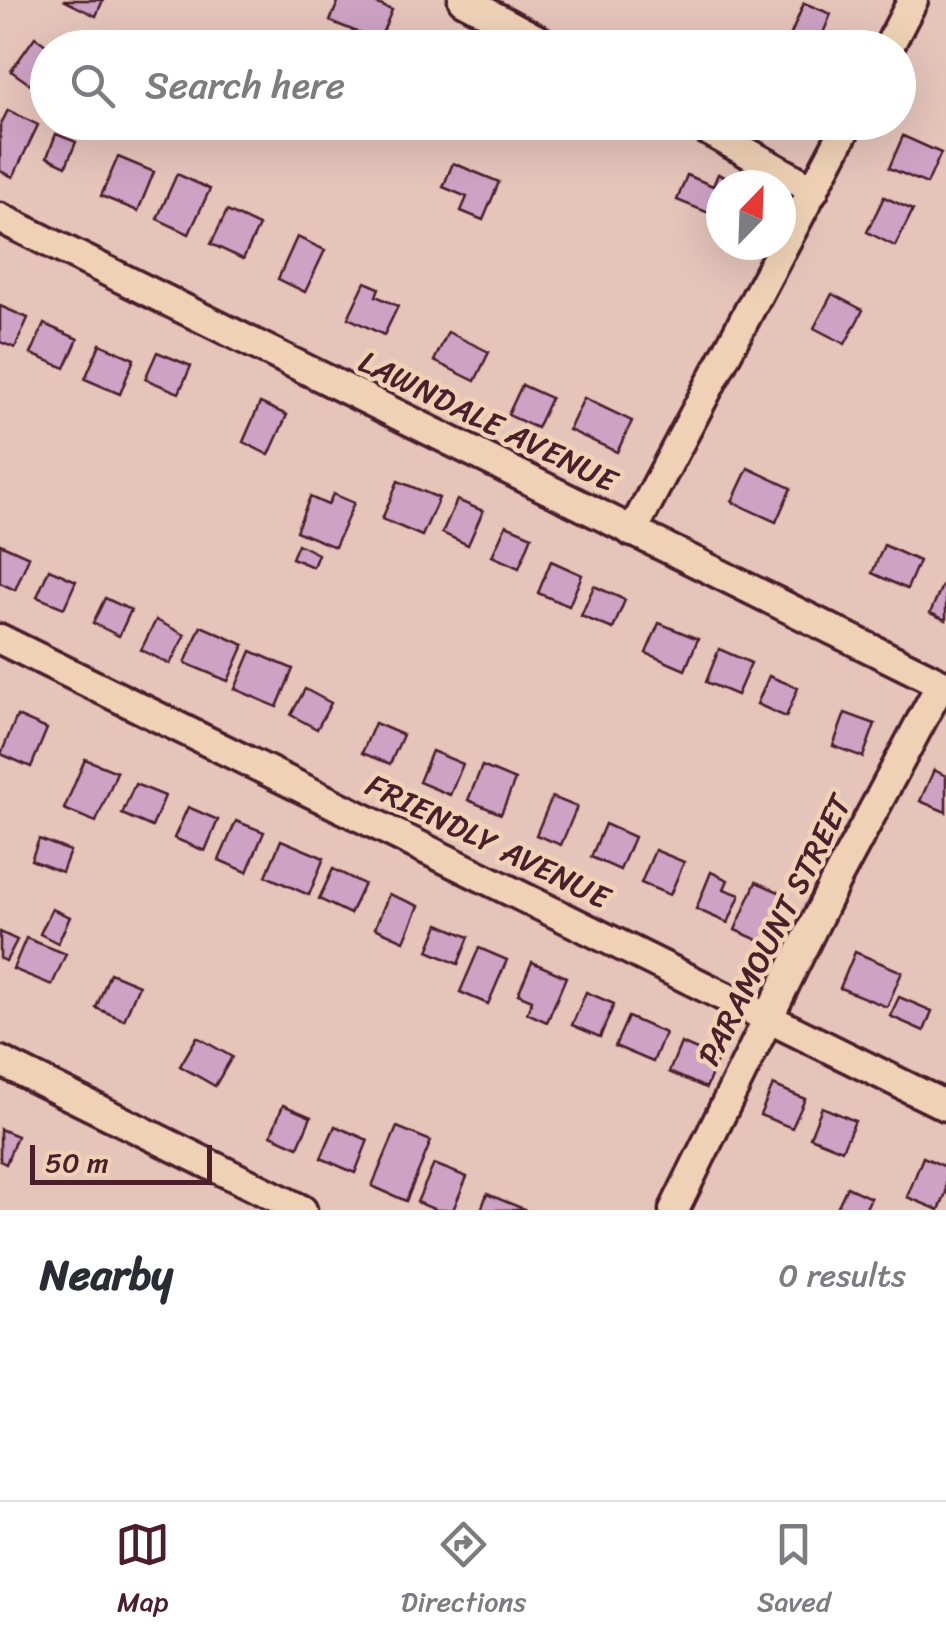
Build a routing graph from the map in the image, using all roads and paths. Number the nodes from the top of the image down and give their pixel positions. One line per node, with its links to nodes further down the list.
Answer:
1 (463, 0): 3 (street)
2 (912, 0): 4 (street)
3 (519, 30)
4 (897, 30)
5 (725, 140): 7 (street)
6 (840, 140): 7 (street)
7 (814, 190): 9 (street)
8 (0, 218): 9 (street, LAWNDALE AVENUE)
9 (632, 532): 11 (street, LAWNDALE AVENUE)
10 (0, 640): 12 (street, FRIENDLY AVENUE)
11 (943, 685): 12 (street, PARAMOUNT STREET)
12 (768, 1018): 14 (street, FRIENDLY AVENUE); 16 (street, PARAMOUNT STREET)
13 (0, 1061): 15 (street)
14 (946, 1106)
15 (302, 1210)
16 (674, 1210)

